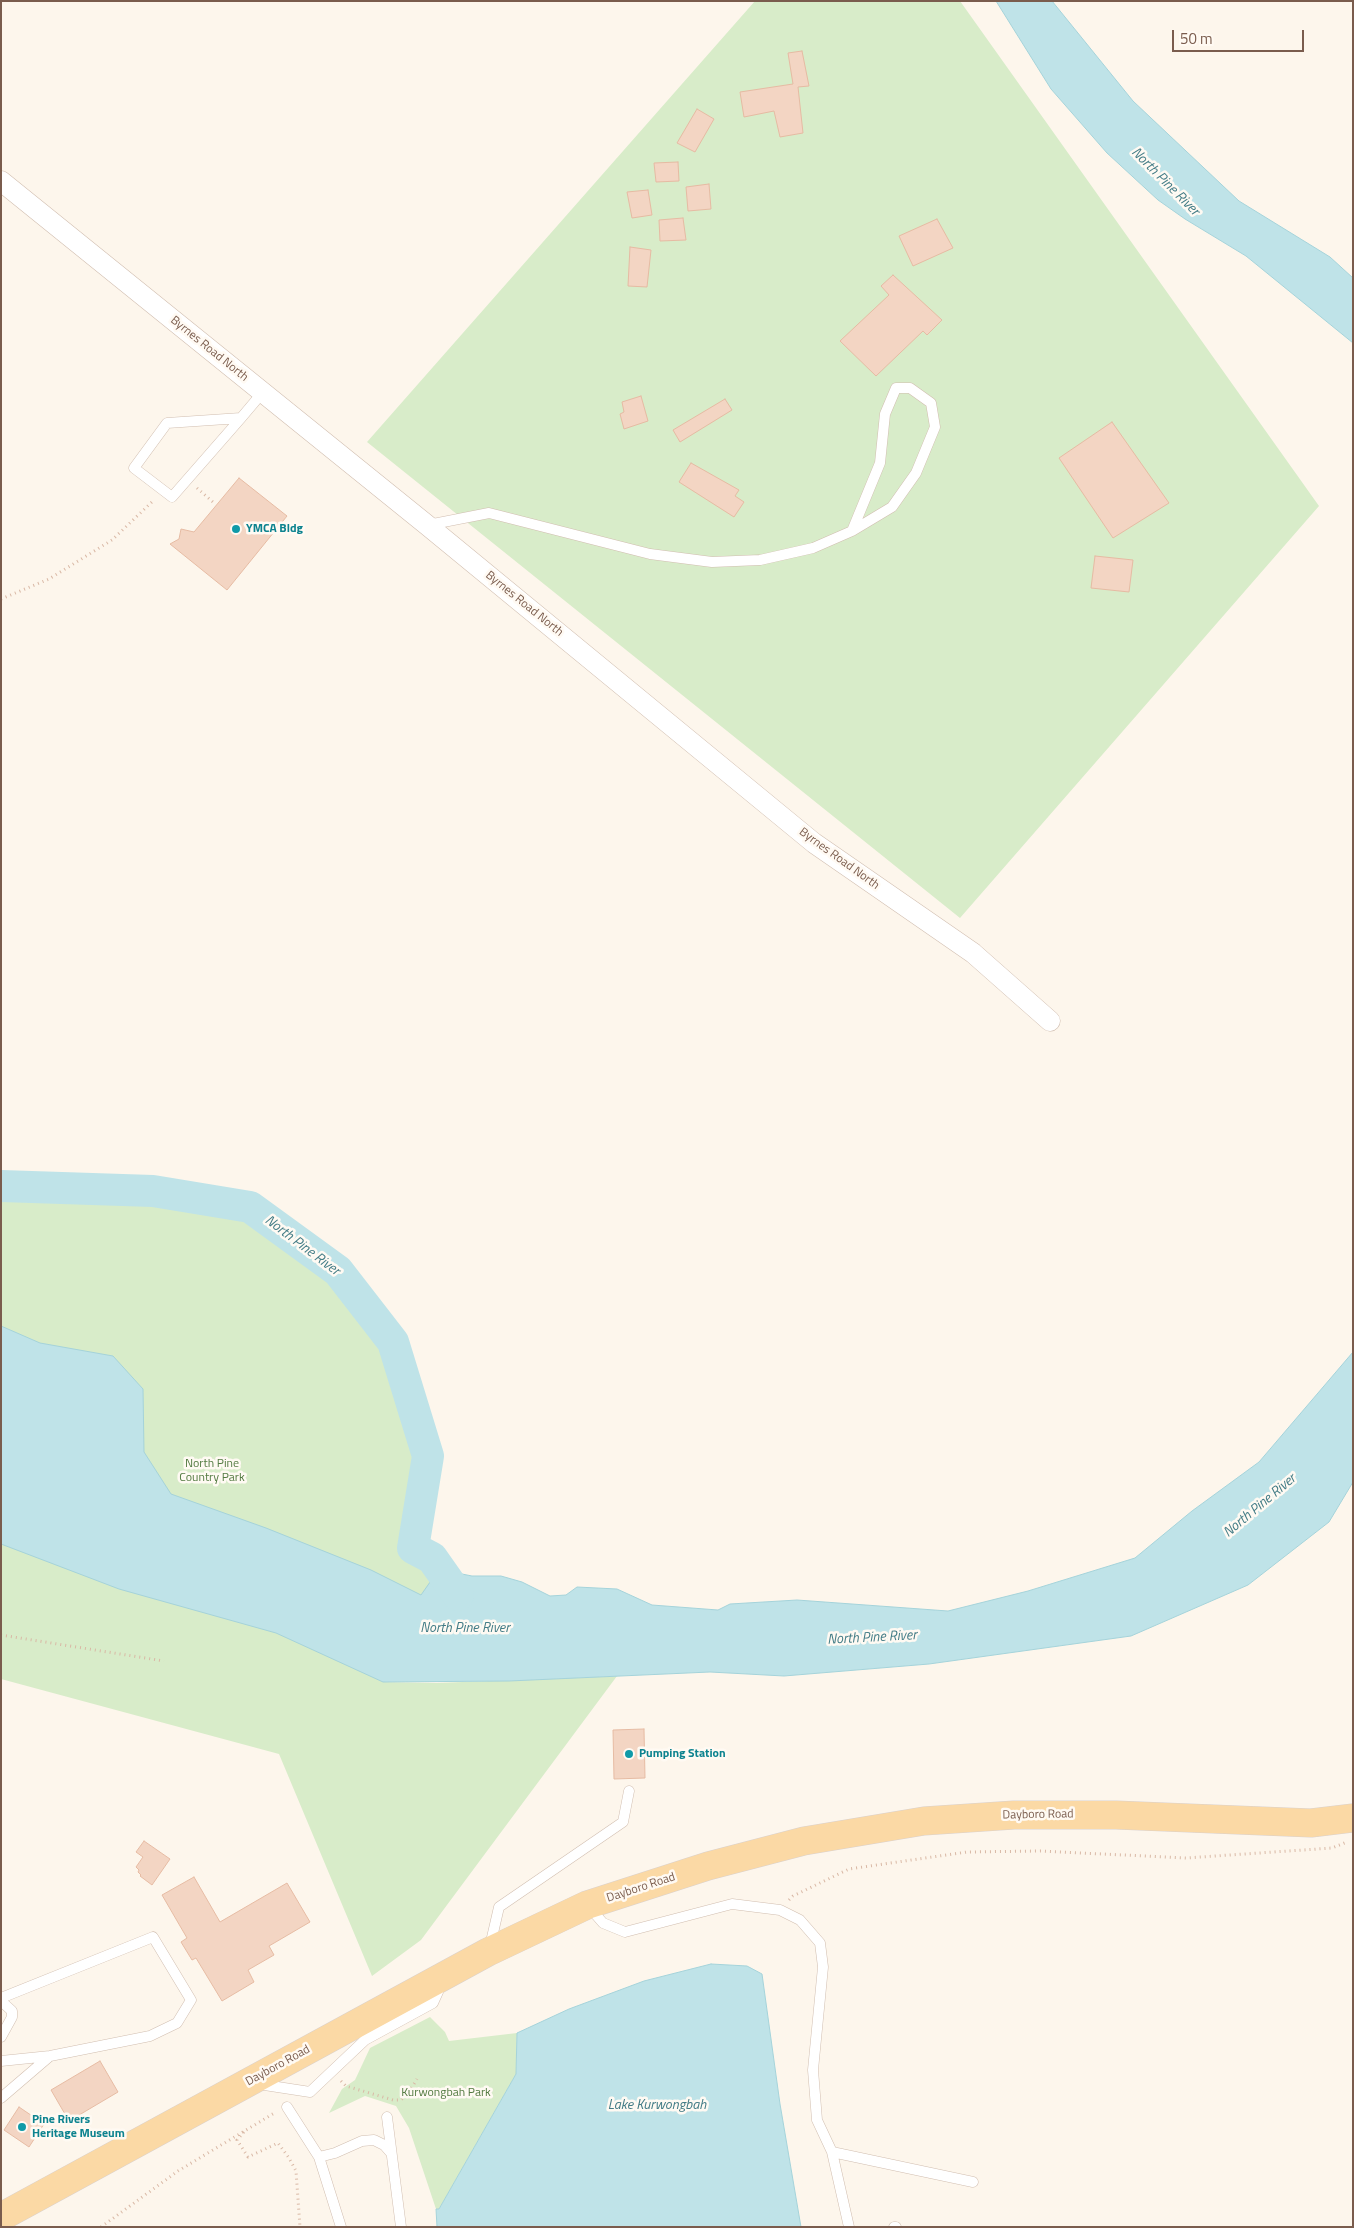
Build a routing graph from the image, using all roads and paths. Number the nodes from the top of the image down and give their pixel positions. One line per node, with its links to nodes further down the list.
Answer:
1 (1, 181): 2 (street, Byrnes Road North)
2 (263, 392): 3 (lane); 7 (street, Byrnes Road North)
3 (241, 418): 4 (lane); 5 (lane)
4 (186, 480): 5 (lane); 6 (path)
5 (163, 491): 9 (path)
6 (214, 502)
7 (427, 525): 8 (lane); 10 (street, Byrnes Road North)
8 (852, 532): 8 (lane)
9 (1, 599)
10 (1050, 1021)
11 (1, 1634): 12 (path)
12 (164, 1661)
13 (628, 1791): 18 (lane)
14 (1353, 1818): 16 (main road, Dayboro Road)
15 (1353, 1840): 17 (path)
16 (587, 1905): 17 (lane); 18 (main road, Dayboro Road)
17 (780, 1910): 31 (lane)
18 (488, 1952): 19 (main road, Dayboro Road)
19 (445, 1975): 24 (lane); 26 (main road, Dayboro Road)
20 (1, 2000): 21 (lane); 22 (lane)
21 (1, 2037)
22 (50, 2056): 23 (lane); 27 (lane)
23 (1, 2061)
24 (331, 2072): 25 (path); 26 (lane)
25 (417, 2079)
26 (248, 2083): 35 (main road, Dayboro Road)
27 (1, 2098)
28 (287, 2107): 30 (path); 33 (lane)
29 (387, 2117): 32 (lane)
30 (244, 2131): 36 (path); 37 (path)
31 (832, 2152): 34 (lane); 40 (lane)
32 (391, 2153): 33 (lane); 39 (lane)
33 (319, 2156): 38 (lane)
34 (973, 2182)
35 (1, 2217)
36 (101, 2227)
37 (300, 2227)
38 (341, 2227)
39 (401, 2227)
40 (849, 2227)

